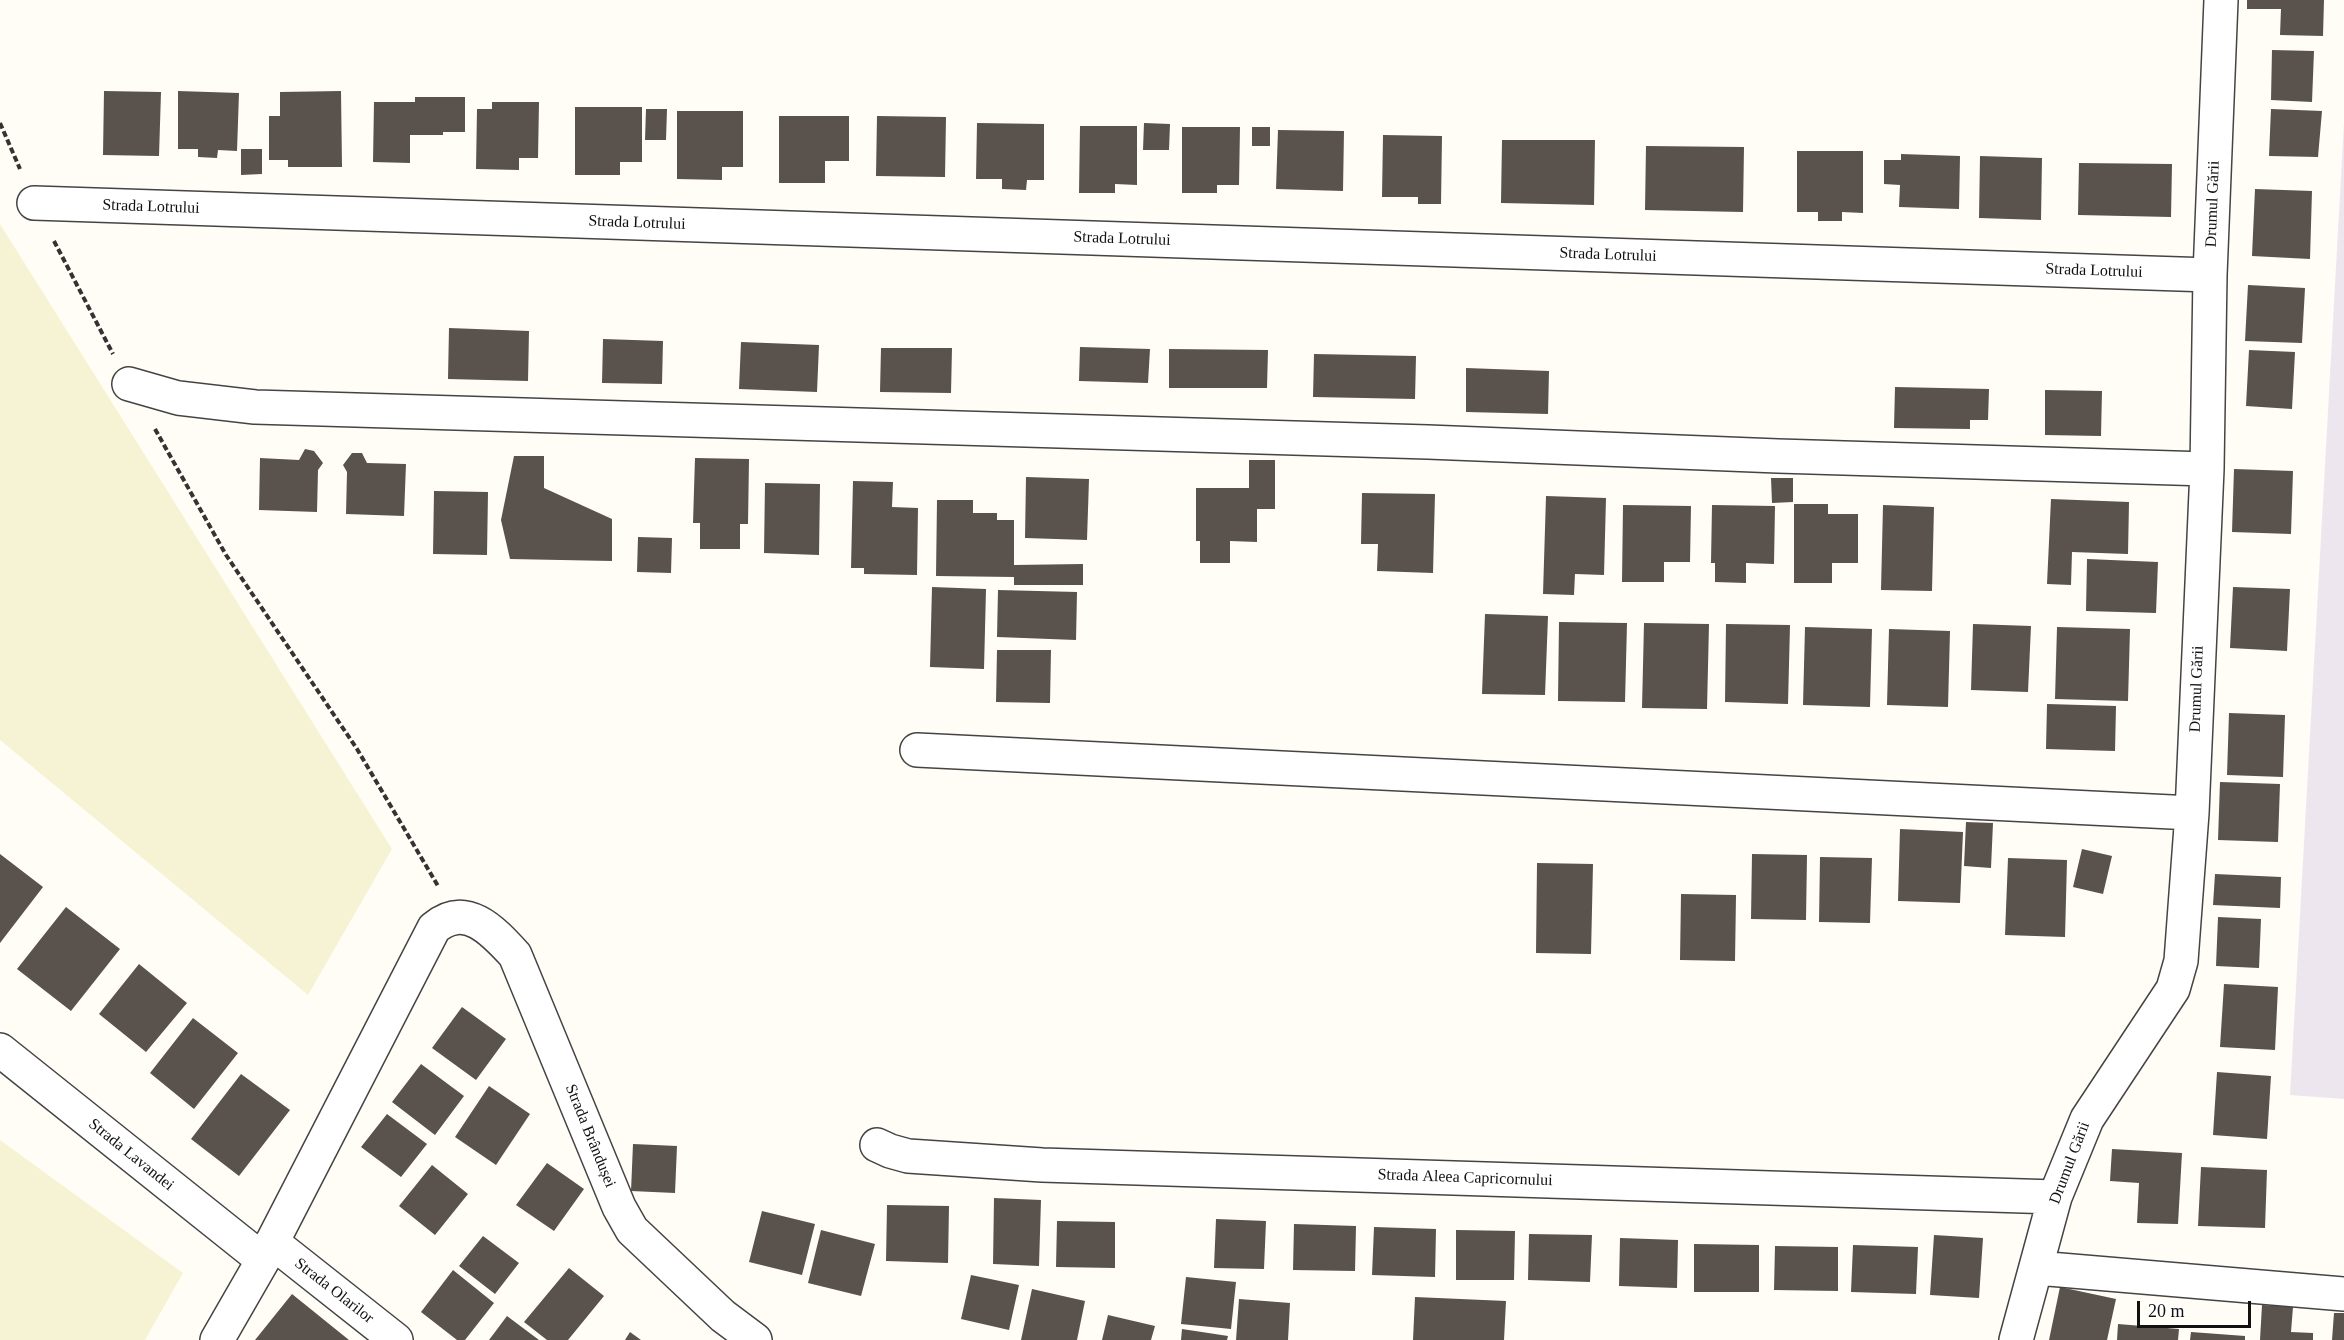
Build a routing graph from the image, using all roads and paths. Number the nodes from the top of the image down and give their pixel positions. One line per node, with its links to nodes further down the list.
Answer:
1 (2221, 0): 4 (street, Drumul Gării)
2 (0, 123): 3 (path)
3 (34, 203): 4 (street, Strada Lotrului); 5 (path)
4 (2210, 275): 6 (street, Drumul Gării)
5 (129, 384): 6 (street); 9 (path)
6 (2207, 469): 8 (street, Drumul Gării)
7 (917, 750): 8 (street)
8 (2192, 813): 12 (street, Drumul Gării)
9 (457, 918): 13 (street); 18 (street, Strada Brândușei)
10 (0, 1050): 13 (street, Strada Lavandei)
11 (877, 1145): 12 (street, Strada Aleea Capricornului)
12 (2055, 1197): 14 (street, Drumul Gării)
13 (267, 1251): 16 (street); 17 (street, Strada Olarilor)
14 (2037, 1268): 15 (street); 19 (street, Drumul Gării)
15 (2344, 1294)
16 (217, 1340)
17 (396, 1340)
18 (755, 1340)
19 (2016, 1340)

